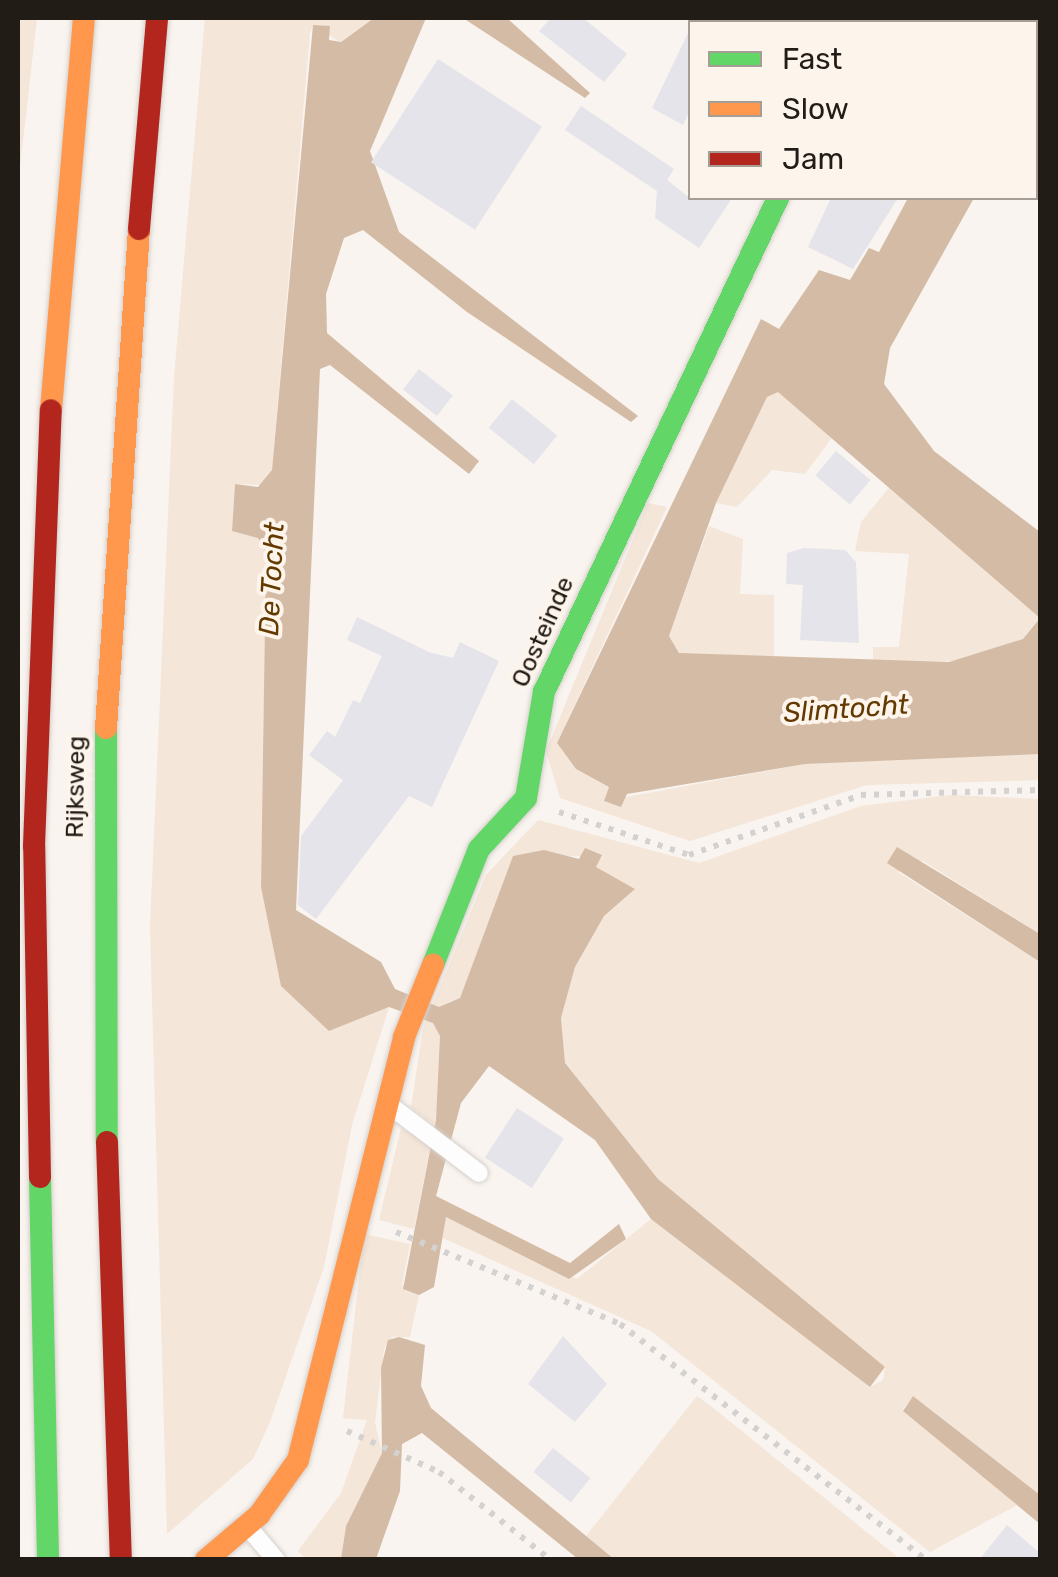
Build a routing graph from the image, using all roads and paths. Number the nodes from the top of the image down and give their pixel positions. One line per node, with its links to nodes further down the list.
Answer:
1 (84, 18): 11 (main road, Rijksweg)
2 (157, 18): 12 (main road, Rijksweg)
3 (777, 200): 5 (main road, Oosteinde)
4 (1040, 790): 5 (path)
5 (526, 798): 6 (main road)
6 (383, 1102): 7 (lane); 10 (main road)
7 (478, 1174)
8 (406, 1235): 16 (path)
9 (379, 1443): 15 (path)
10 (247, 1526): 13 (main road); 14 (lane)
11 (48, 1556)
12 (121, 1560)
13 (206, 1560)
14 (276, 1560)
15 (551, 1560)
16 (926, 1560)

